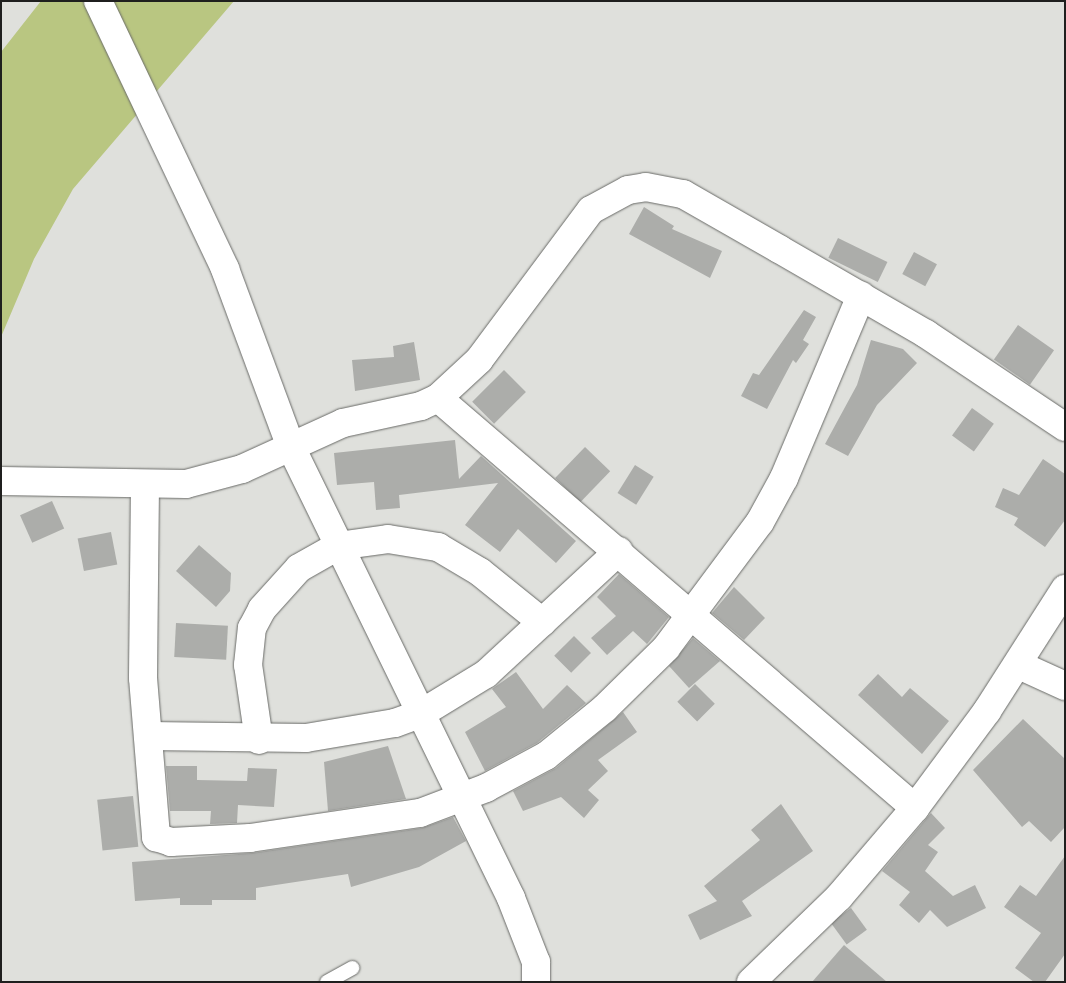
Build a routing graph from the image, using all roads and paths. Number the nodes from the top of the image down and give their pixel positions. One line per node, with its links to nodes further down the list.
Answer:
1 (98, 1): 5 (street)
2 (861, 296): 3 (street); 4 (street); 11 (street)
3 (438, 398): 5 (street); 9 (street)
4 (1065, 427)
5 (290, 446): 7 (street); 8 (street)
6 (1, 481): 7 (street)
7 (145, 485): 16 (street)
8 (338, 546): 12 (street); 15 (street); 17 (street)
9 (619, 551): 11 (street); 12 (street)
10 (1065, 589): 13 (street)
11 (692, 617): 18 (street); 19 (street)
12 (542, 622): 15 (street)
13 (1019, 665): 14 (street); 19 (street)
14 (1065, 686)
15 (422, 713): 17 (street); 18 (street)
16 (148, 736): 17 (street); 18 (street)
17 (259, 740)
18 (462, 797): 22 (street)
19 (914, 808): 23 (street)
20 (352, 968): 21 (lane)
21 (327, 982)
22 (536, 982)
23 (750, 982)

